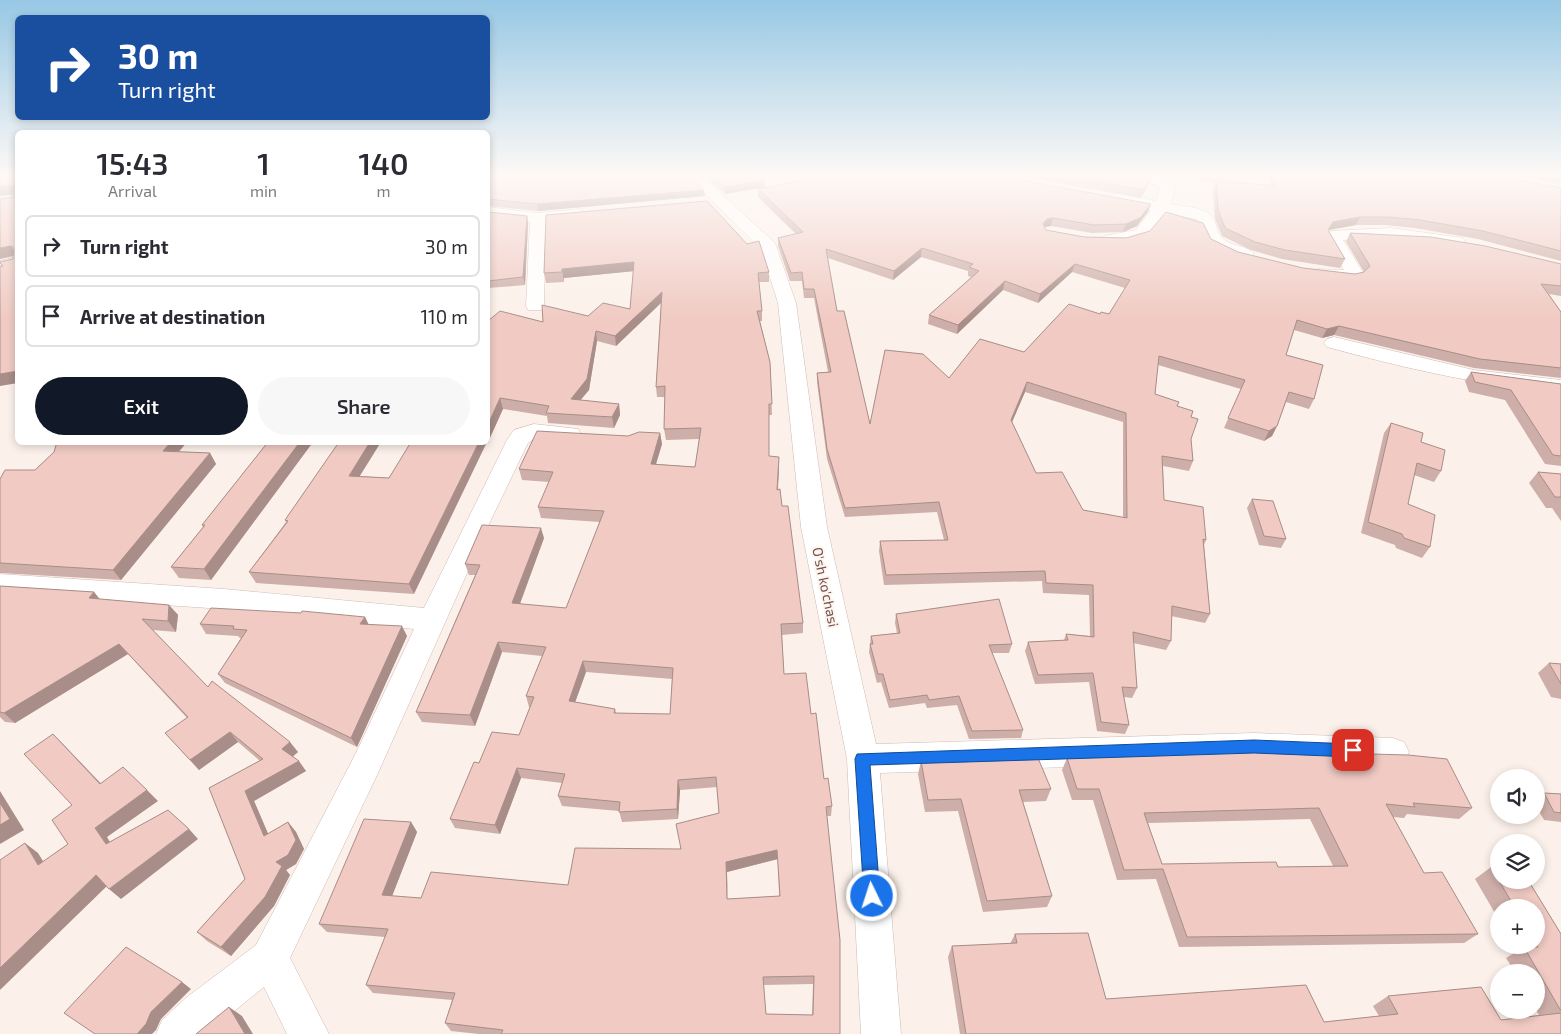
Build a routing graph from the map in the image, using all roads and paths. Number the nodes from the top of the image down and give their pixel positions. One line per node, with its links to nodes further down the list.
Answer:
1 (538, 223): 11 (street)
2 (737, 223): 18 (street, O'sh ko'chasi)
3 (1148, 223): 5 (street)
4 (1206, 223): 7 (street)
5 (1093, 239)
6 (1471, 244): 10 (street)
7 (1263, 259)
8 (15, 263): 9 (street)
9 (0, 266)
10 (1308, 270)
11 (535, 306)
12 (1334, 343): 13 (street)
13 (1561, 386)
14 (600, 436): 16 (street)
15 (0, 584): 16 (street)
16 (433, 620): 19 (street)
17 (1393, 752): 18 (street)
18 (863, 759): 22 (street, O'sh ko'chasi)
19 (270, 959): 20 (street); 21 (street)
20 (176, 1034)
21 (309, 1034)
22 (881, 1034)

